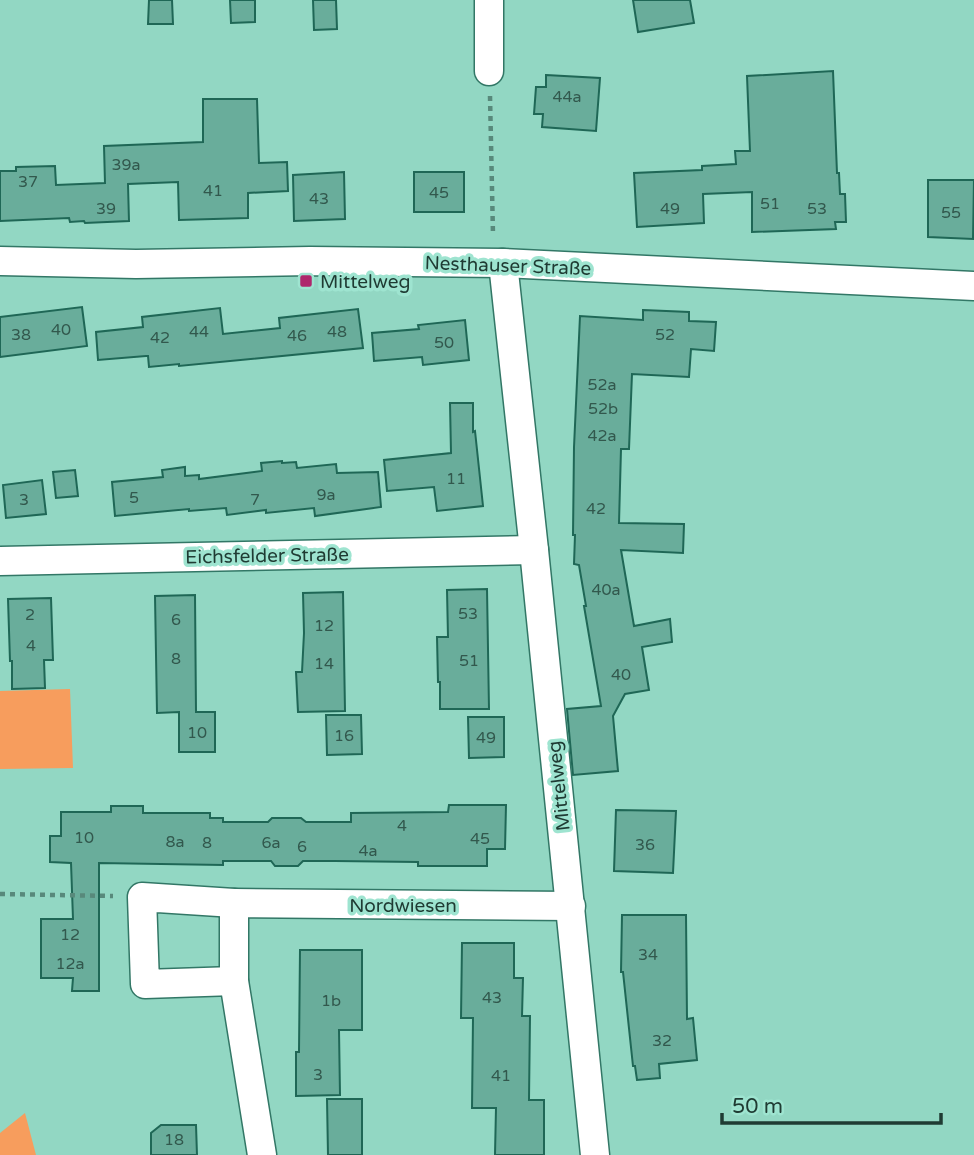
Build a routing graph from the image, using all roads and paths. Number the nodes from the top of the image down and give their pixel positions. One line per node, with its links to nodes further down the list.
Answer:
1 (489, 0): 2 (street)
2 (489, 71): 4 (path)
3 (0, 261): 4 (street, Nesthauser Straße)
4 (503, 263): 5 (street, Nesthauser Straße); 6 (street, Mittelweg)
5 (974, 286)
6 (534, 550): 7 (street, Eichsfelder Straße); 11 (street, Mittelweg)
7 (0, 561)
8 (0, 894): 9 (path)
9 (142, 897): 10 (street, Nordwiesen); 12 (street)
10 (234, 903): 11 (street, Nordwiesen); 12 (street)
11 (571, 906): 14 (street, Mittelweg)
12 (234, 981): 13 (street)
13 (262, 1155)
14 (595, 1155)

